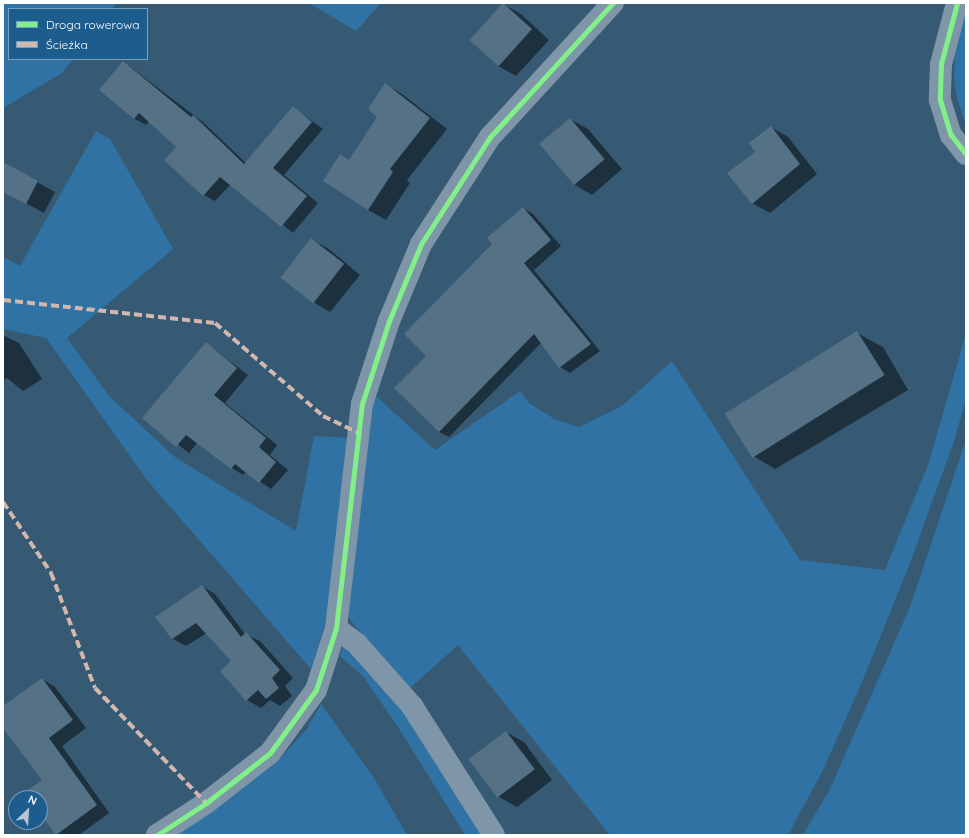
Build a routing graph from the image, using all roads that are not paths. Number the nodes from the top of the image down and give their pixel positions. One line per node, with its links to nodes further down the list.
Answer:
1 (613, 3): 4 (street)
2 (957, 3): 3 (street)
3 (966, 154)
4 (336, 628): 5 (street); 6 (street)
5 (157, 835)
6 (494, 835)

